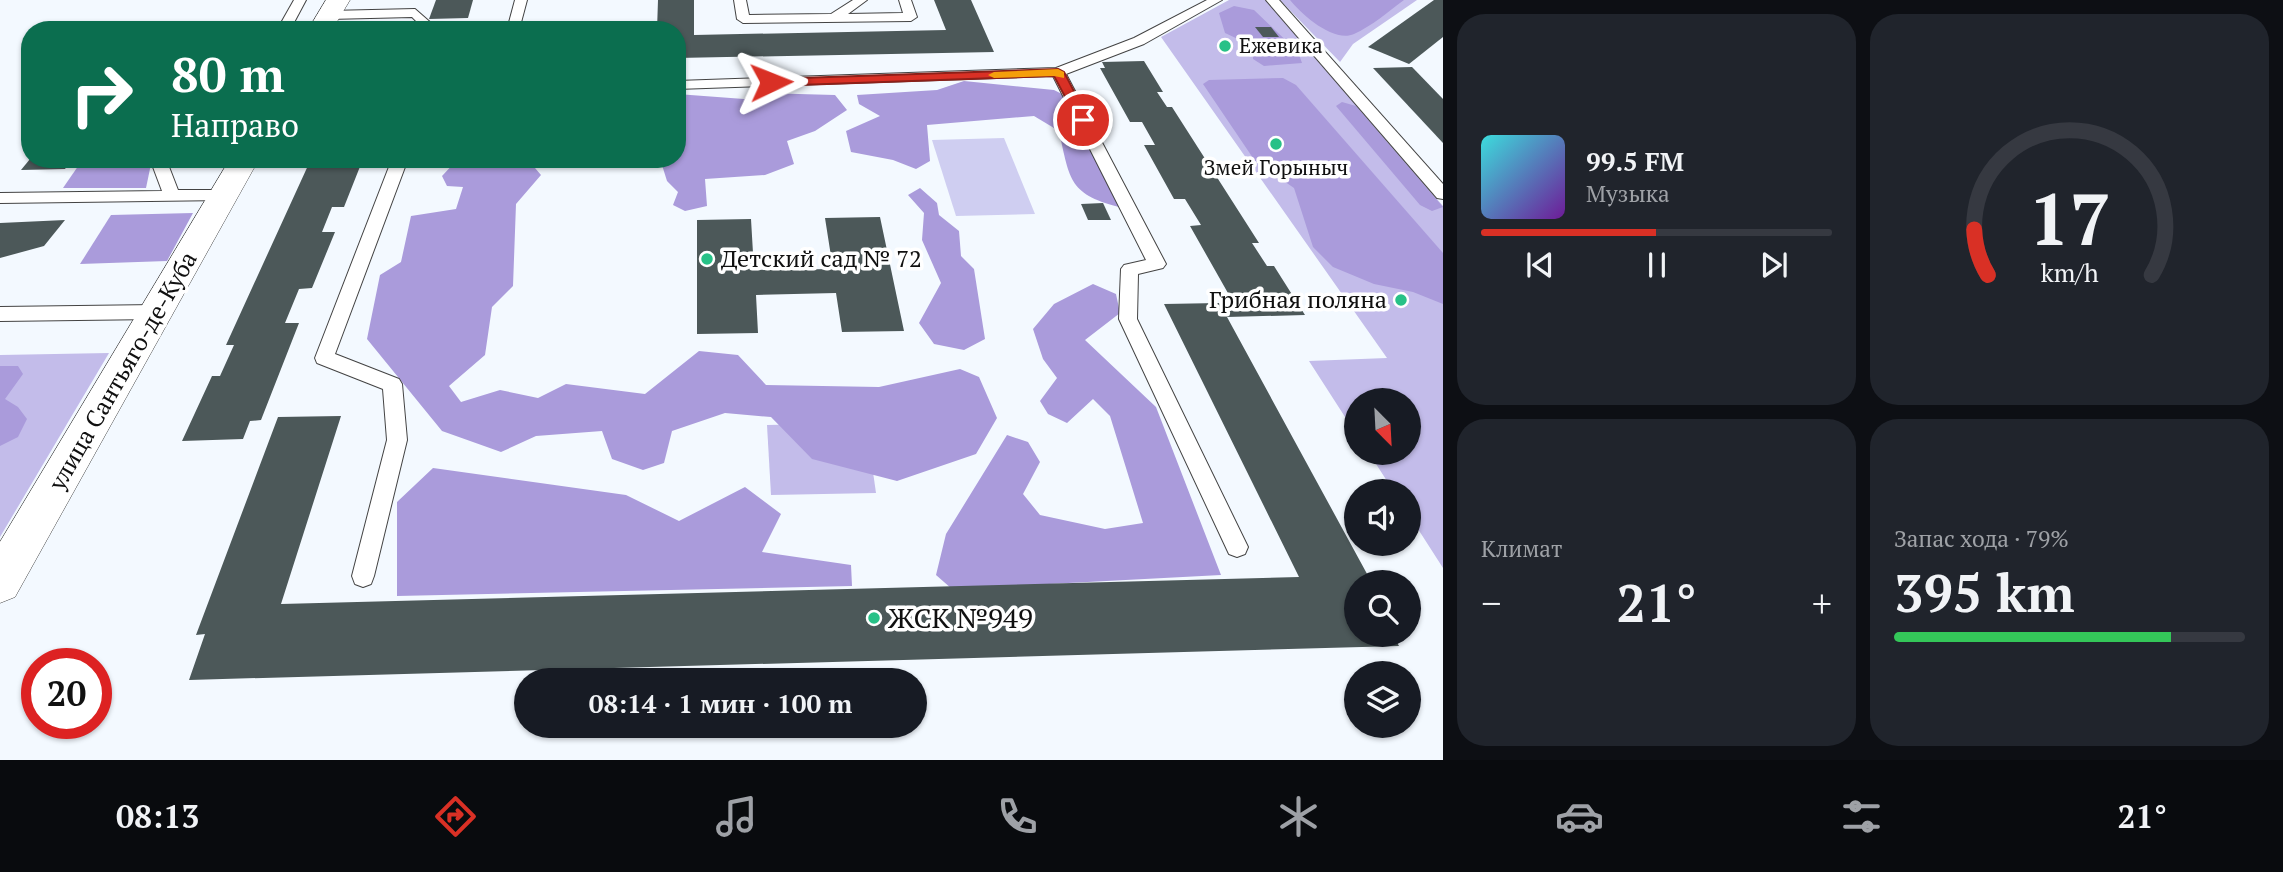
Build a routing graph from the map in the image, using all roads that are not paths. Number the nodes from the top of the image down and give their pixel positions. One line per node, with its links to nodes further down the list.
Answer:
1 (300, 0): 10 (lane)
2 (521, 0): 12 (lane)
3 (740, 0): 9 (lane)
4 (861, 0): 9 (lane)
5 (905, 0): 9 (lane)
6 (1216, 0): 13 (lane)
7 (1272, 0): 18 (lane)
8 (329, 15): 11 (lane)
9 (834, 18)
10 (287, 21)
11 (423, 21)
12 (515, 21)
13 (1058, 72): 14 (lane); 24 (lane)
14 (686, 85)
15 (162, 168): 19 (lane)
16 (240, 168): 20 (street, улица Сантьяго-де-Куба)
17 (397, 168): 25 (lane)
18 (1443, 194)
19 (172, 195): 20 (lane); 21 (lane)
20 (225, 195): 22 (street, улица Сантьяго-де-Куба)
21 (0, 198)
22 (156, 313): 23 (lane); 26 (street, улица Сантьяго-де-Куба)
23 (0, 314)
24 (1237, 547)
25 (363, 576)
26 (0, 582)

